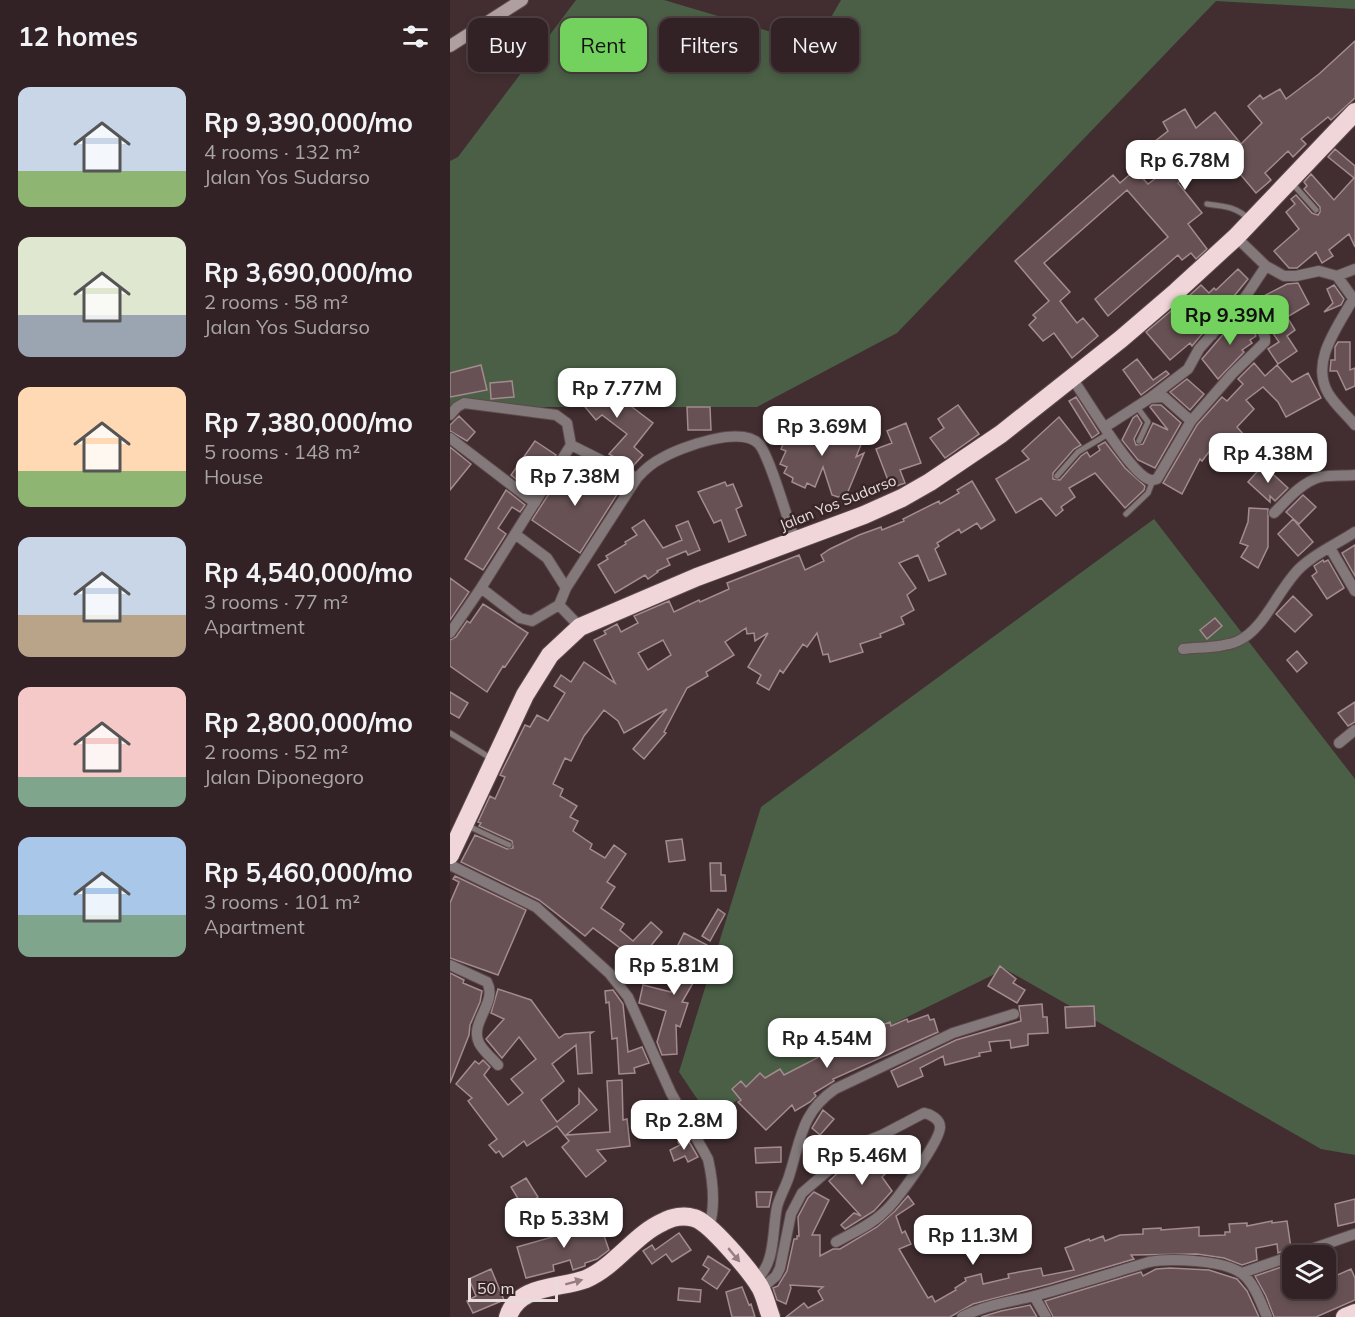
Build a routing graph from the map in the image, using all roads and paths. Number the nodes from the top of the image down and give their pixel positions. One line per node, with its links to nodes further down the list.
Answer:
1 (522, 0): 2 (street)
2 (450, 46)
3 (1355, 112): 4 (highway, Jalan Yos Sudarso)
4 (1289, 180): 6 (lane); 7 (highway, Jalan Yos Sudarso)
5 (1207, 204): 7 (lane)
6 (1316, 210)
7 (1251, 221): 8 (highway, Jalan Yos Sudarso)
8 (1236, 237): 9 (street); 12 (highway, Jalan Yos Sudarso)
9 (1266, 266): 11 (street); 13 (street)
10 (1355, 269): 11 (street)
11 (1337, 276): 14 (street)
12 (1177, 291): 15 (street); 16 (highway, Jalan Yos Sudarso)
13 (1246, 296): 15 (street); 20 (street)
14 (1354, 300): 21 (street)
15 (1212, 335): 17 (street)
16 (1072, 378): 22 (street); 35 (highway, Jalan Yos Sudarso)
17 (1150, 398): 18 (street); 20 (street)
18 (1137, 407): 22 (street); 24 (lane)
19 (450, 415): 25 (street)
20 (1191, 421): 29 (street)
21 (1355, 425)
22 (1107, 430): 27 (lane); 29 (street)
23 (450, 438): 30 (street)
24 (1139, 441)
25 (571, 445): 28 (street); 30 (street)
26 (1355, 475): 31 (street)
27 (1057, 476)
28 (637, 478): 35 (street); 38 (street)
29 (1153, 480): 32 (lane)
30 (535, 503): 34 (street)
31 (1274, 513)
32 (1126, 514)
33 (1355, 532): 36 (street)
34 (515, 534): 37 (street); 38 (street)
35 (795, 540): 41 (highway, Jalan Yos Sudarso)
36 (1330, 548): 39 (street); 43 (street)
37 (481, 588): 40 (street); 42 (street)
38 (566, 588): 40 (street)
39 (1355, 591)
40 (559, 605): 41 (street)
41 (580, 627): 47 (highway, Jalan Yos Sudarso)
42 (450, 633)
43 (1183, 649)
44 (1355, 730): 46 (street)
45 (450, 733): 47 (lane)
46 (1339, 743)
47 (494, 760): 48 (highway, Jalan Yos Sudarso)
48 (464, 824): 49 (lane); 50 (highway, Jalan Yos Sudarso)
49 (509, 845)
50 (450, 855)
51 (450, 865): 55 (street)
52 (450, 965): 54 (street)
53 (1014, 1014): 59 (street)
54 (498, 1065)
55 (709, 1227): 59 (highway, one-way to 59); 62 (highway, one-way to 55)
56 (1355, 1234): 58 (street)
57 (837, 1242): 59 (street)
58 (1242, 1273): 60 (street); 66 (street)
59 (758, 1284): 63 (highway)
60 (1034, 1296): 64 (street); 65 (street)
61 (1355, 1313): 67 (highway)
62 (508, 1317)
63 (771, 1317)
64 (963, 1317)
65 (1046, 1317)
66 (1267, 1317)
67 (1345, 1317)

